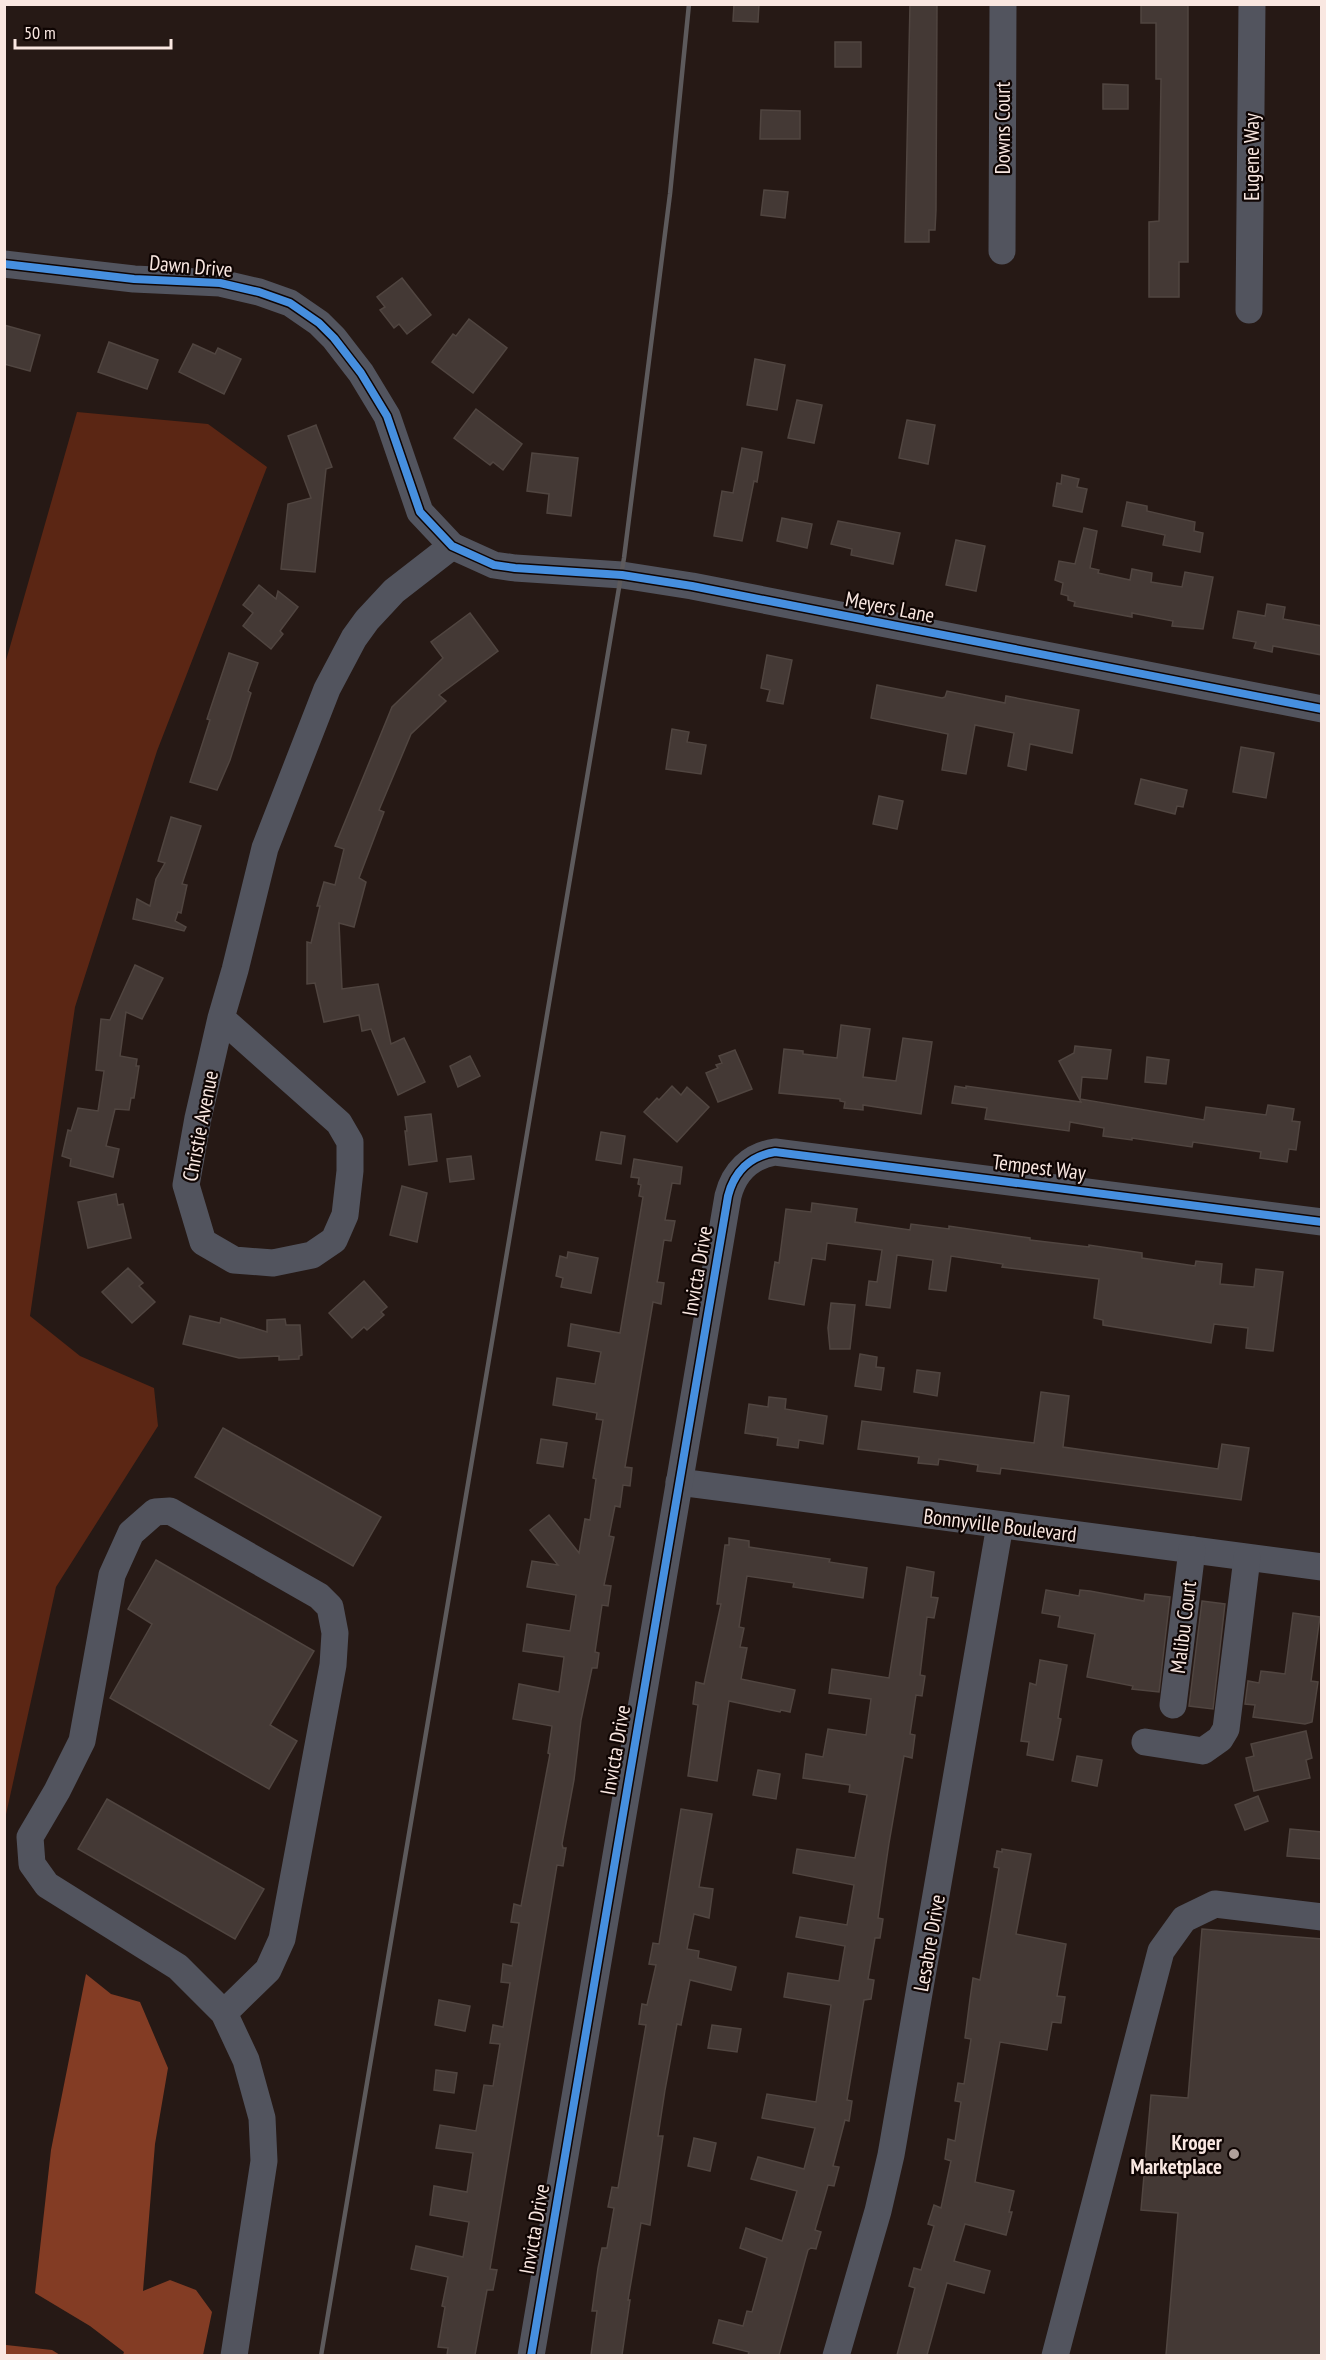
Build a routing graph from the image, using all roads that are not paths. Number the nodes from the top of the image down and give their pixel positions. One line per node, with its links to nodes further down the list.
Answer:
1 (1003, 4): 3 (street, Downs Court)
2 (1252, 4): 5 (street, Eugene Way)
3 (1002, 251)
4 (4, 264): 6 (street, Dawn Drive)
5 (1249, 309)
6 (452, 546): 7 (street, Meyers Lane); 8 (street, Christie Avenue)
7 (1322, 709)
8 (221, 1018): 8 (street, Christie Avenue)
9 (754, 1159): 10 (street, Tempest Way); 11 (street, Invicta Drive)
10 (1322, 1222)
11 (679, 1482): 12 (street, Bonnyville Boulevard); 21 (street, Invicta Drive)
12 (1000, 1525): 13 (street, Bonnyville Boulevard); 22 (street, Lesabre Drive)
13 (1192, 1550): 14 (street, Bonnyville Boulevard); 16 (street, Malibu Court)
14 (1247, 1558): 15 (street, Bonnyville Boulevard); 17 (street)
15 (1322, 1567)
16 (1173, 1705)
17 (1145, 1742)
18 (1322, 1917): 23 (street)
19 (224, 2013): 19 (street); 20 (street)
20 (234, 2355)
21 (531, 2355)
22 (836, 2355)
23 (1055, 2355)

